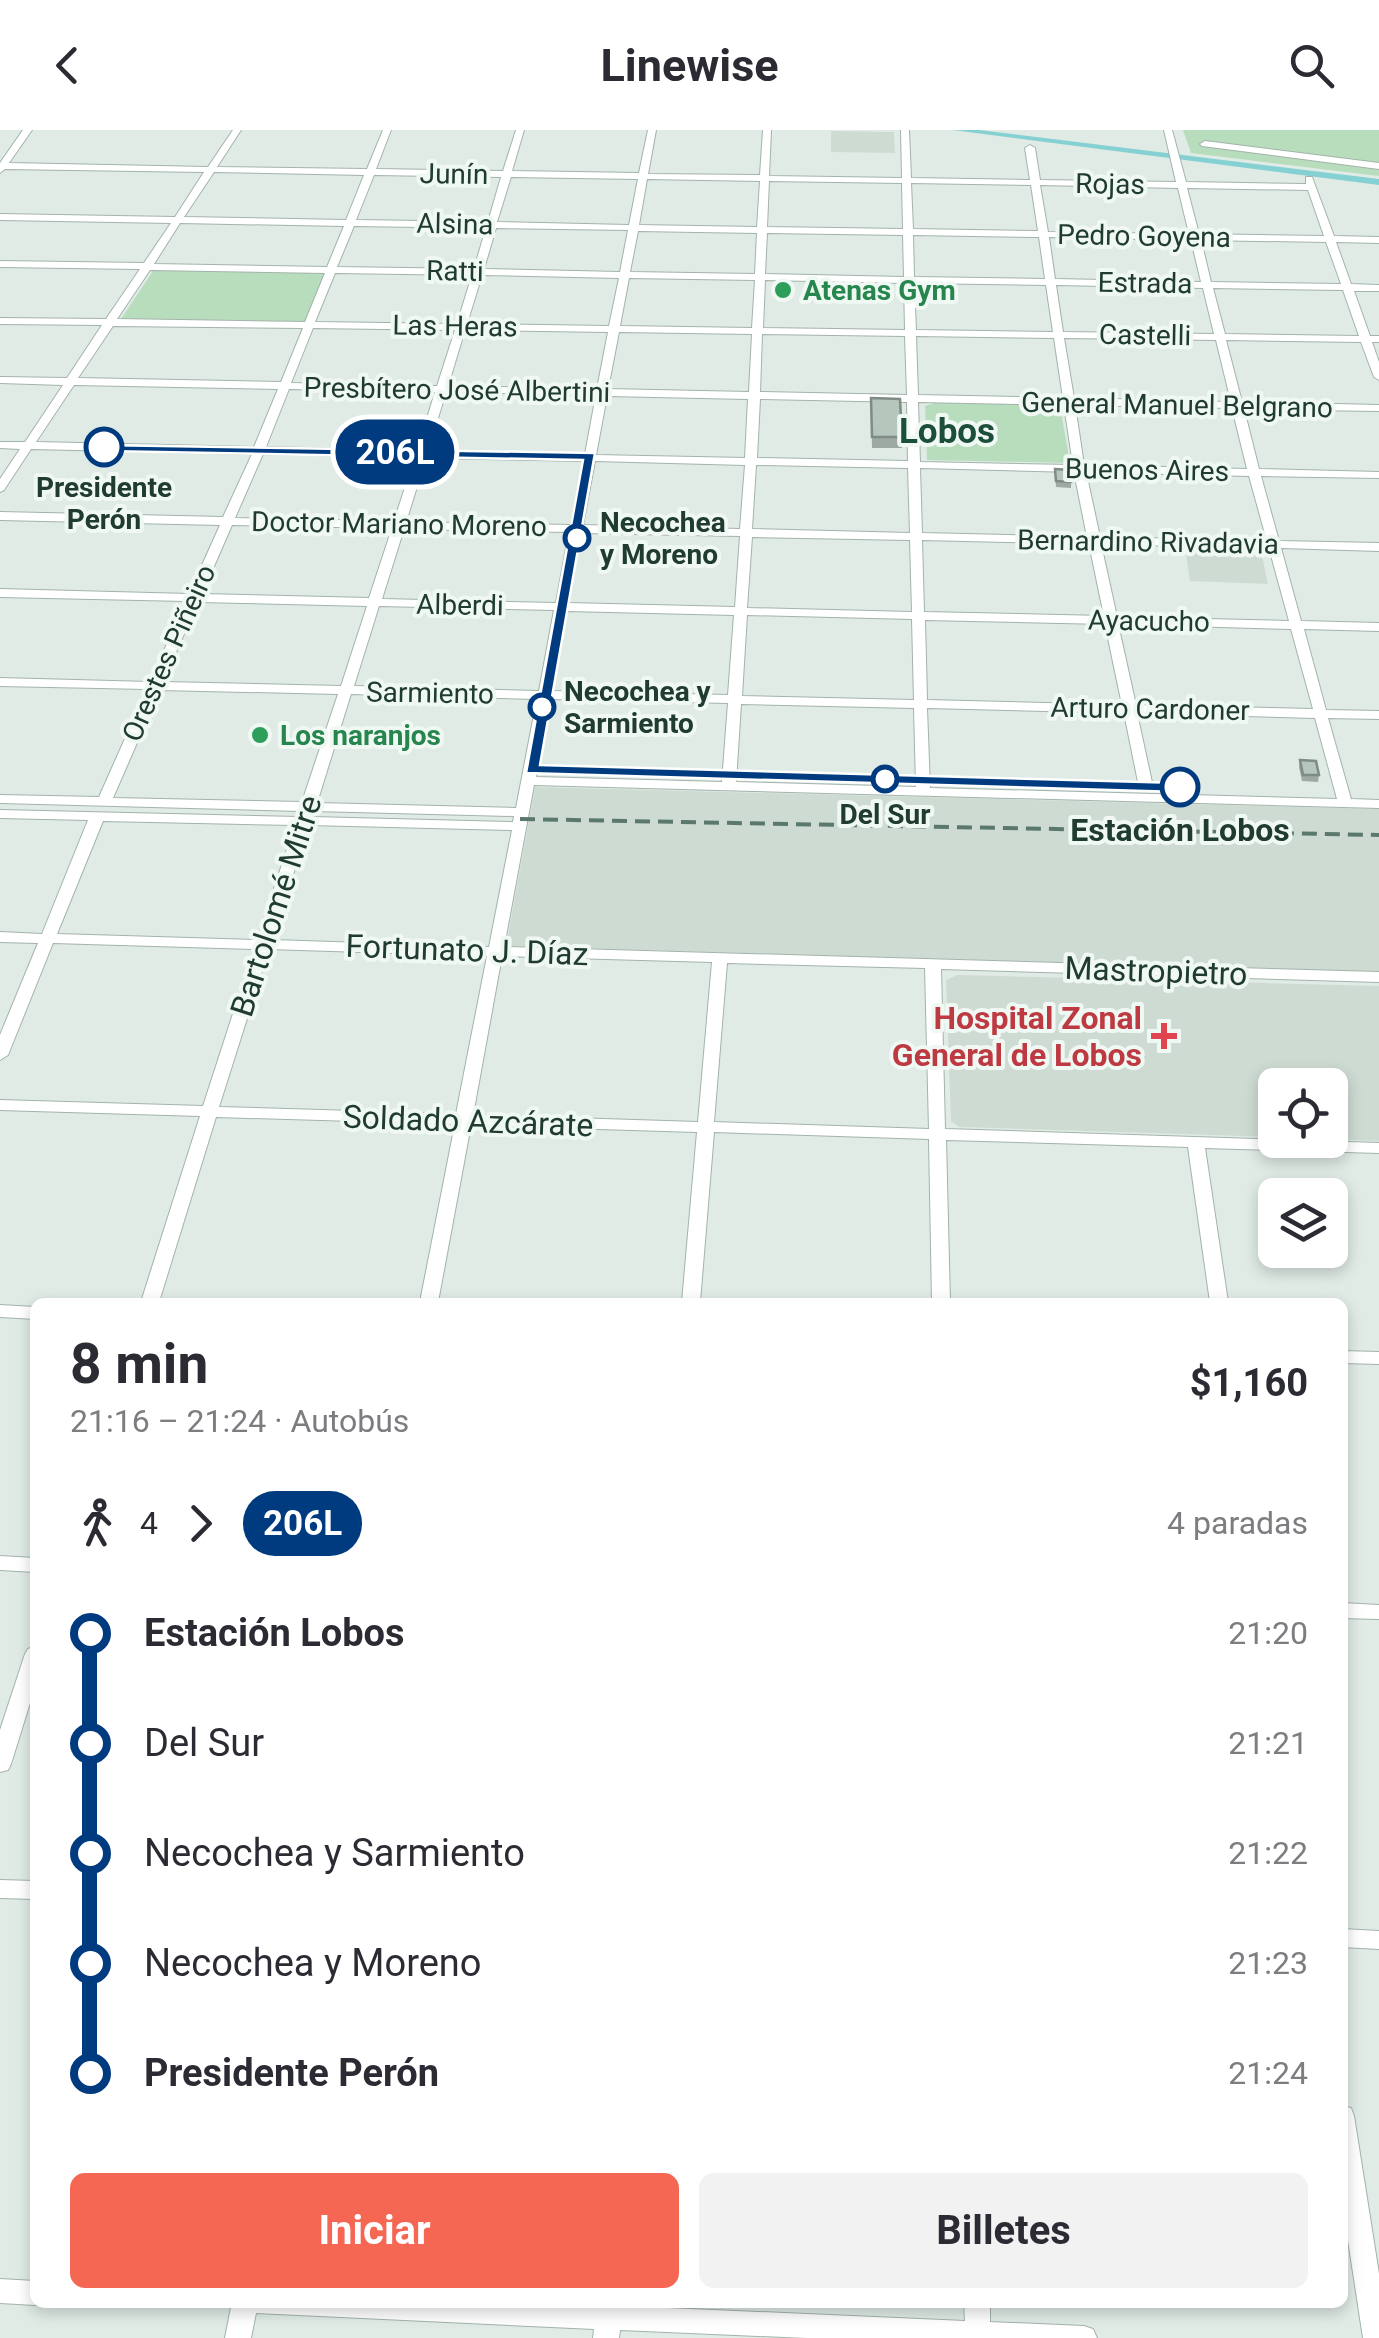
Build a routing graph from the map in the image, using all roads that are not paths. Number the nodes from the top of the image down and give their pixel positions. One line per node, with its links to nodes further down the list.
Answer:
1 (28, 130): 12 (street)
2 (236, 130): 13 (street)
3 (386, 130): 14 (street, Orestes Piñeiro)
4 (520, 130): 15 (street, Bartolomé Mitre)
5 (652, 130): 16 (street)
6 (767, 130): 17 (street)
7 (905, 130): 18 (street)
8 (1168, 130): 20 (street)
9 (1204, 144): 11 (street)
10 (1030, 148): 19 (street)
11 (1379, 166)
12 (1, 168): 13 (street, Junín)
13 (211, 170): 14 (street, Junín); 22 (street)
14 (371, 173): 15 (street, Junín); 23 (street, Orestes Piñeiro)
15 (507, 175): 16 (street, Junín); 24 (street, Bartolomé Mitre)
16 (644, 178): 17 (street, Junín); 25 (street)
17 (764, 179): 18 (street, Junín); 26 (street)
18 (909, 181): 19 (street, Rojas); 27 (street)
19 (1036, 183): 20 (street, Rojas); 28 (street)
20 (1182, 185): 29 (street); 30 (street, Rojas)
21 (0, 217): 22 (street, Alsina)
22 (180, 219): 23 (street, Alsina); 33 (street)
23 (351, 222): 24 (street, Alsina); 34 (street, Orestes Piñeiro)
24 (492, 225): 25 (street, Alsina); 35 (street, Bartolomé Mitre)
25 (634, 227): 26 (street, Alsina); 36 (street)
26 (762, 229): 27 (street, Alsina); 37 (street)
27 (910, 232): 28 (street, Pedro Goyena); 38 (street)
28 (1044, 234): 29 (street, Pedro Goyena); 39 (street)
29 (1195, 236): 30 (street, Pedro Goyena); 40 (street)
30 (1330, 239): 31 (street, Pedro Goyena); 41 (street)
31 (1379, 240)
32 (0, 264): 33 (street, Ratti)
33 (149, 266): 34 (street, Ratti); 44 (street)
34 (333, 269): 35 (street, Ratti); 45 (street, Orestes Piñeiro)
35 (480, 272): 36 (street, Ratti); 46 (street, Bartolomé Mitre)
36 (624, 274): 37 (street, Ratti); 47 (street)
37 (760, 276): 38 (street, Ratti); 48 (street)
38 (910, 279): 39 (street, Estrada); 49 (street)
39 (1052, 282): 40 (street, Estrada); 50 (street)
40 (1208, 284): 41 (street, Estrada); 51 (street)
41 (1347, 287): 42 (street, Estrada); 52 (street)
42 (1379, 288)
43 (0, 320): 44 (street, Las Heras)
44 (113, 322): 45 (street, Las Heras); 55 (street)
45 (311, 325): 46 (street, Las Heras); 56 (street, Orestes Piñeiro)
46 (463, 326): 47 (street, Las Heras); 57 (street, Bartolomé Mitre)
47 (614, 328): 48 (street, Las Heras); 58 (street)
48 (758, 330): 49 (street, Las Heras); 59 (street)
49 (910, 331): 50 (street, Castelli); 60 (street)
50 (1060, 334): 51 (street, Castelli); 61 (street)
51 (1220, 336): 52 (street, Castelli); 62 (street)
52 (1372, 339): 53 (street)
53 (1379, 377)
54 (0, 380): 55 (street, Presbítero José Albertini)
55 (70, 382): 56 (street, Presbítero José Albertini); 65 (street)
56 (284, 386): 57 (street, Presbítero José Albertini); 66 (street, Orestes Piñeiro)
57 (443, 389): 58 (street, Presbítero José Albertini); 67 (street, Bartolomé Mitre)
58 (601, 392): 59 (street, Presbítero José Albertini); 68 (street)
59 (752, 396): 60 (street, Presbítero José Albertini); 69 (street)
60 (914, 400): 61 (street, General Manuel Belgrano); 70 (street)
61 (1070, 403): 62 (street, General Manuel Belgrano); 71 (street)
62 (1238, 406): 63 (street, General Manuel Belgrano); 72 (street)
63 (1379, 408)
64 (0, 446): 65 (street, Buenos Aires)
65 (26, 446): 66 (street, Buenos Aires); 74 (street)
66 (259, 450): 67 (street, Buenos Aires); 76 (street, Orestes Piñeiro)
67 (421, 453): 68 (street, Buenos Aires); 77 (street, Bartolomé Mitre)
68 (590, 456): 69 (street, Buenos Aires); 78 (street)
69 (752, 460): 70 (street, Buenos Aires); 79 (street)
70 (915, 464): 71 (street, Buenos Aires); 80 (street)
71 (1079, 468): 72 (street, Buenos Aires); 81 (street)
72 (1254, 472): 73 (street, Buenos Aires); 82 (street)
73 (1379, 475)
74 (0, 488)
75 (0, 516): 76 (street, Doctor Mariano Moreno)
76 (228, 520): 77 (street, Doctor Mariano Moreno); 85 (street, Orestes Piñeiro)
77 (399, 524): 78 (street, Doctor Mariano Moreno); 86 (street, Bartolomé Mitre)
78 (578, 529): 79 (street, Doctor Mariano Moreno); 87 (street)
79 (746, 533): 80 (street, Doctor Mariano Moreno); 88 (street)
80 (917, 536): 81 (street, Bernardino Rivadavia); 89 (street)
81 (1096, 540): 82 (street, Bernardino Rivadavia); 90 (street)
82 (1275, 545): 83 (street, Bernardino Rivadavia); 91 (street)
83 (1379, 547)
84 (0, 594): 85 (street, Alberdi)
85 (194, 598): 86 (street, Alberdi); 94 (street, Orestes Piñeiro)
86 (376, 603): 87 (street, Alberdi); 95 (street, Bartolomé Mitre)
87 (562, 607): 88 (street, Alberdi); 96 (street)
88 (741, 612): 89 (street, Alberdi); 97 (street)
89 (919, 616): 90 (street, Ayacucho); 98 (street)
90 (1112, 620): 91 (street, Ayacucho); 99 (street)
91 (1295, 625): 92 (street, Ayacucho); 100 (street)
92 (1379, 627)
93 (0, 682): 94 (street, Sarmiento)
94 (153, 686): 95 (street, Sarmiento); 112 (street, Orestes Piñeiro)
95 (346, 692): 96 (street, Sarmiento); 114 (street, Bartolomé Mitre)
96 (544, 695): 97 (street, Sarmiento); 102 (street)
97 (735, 701): 98 (street, Sarmiento); 103 (street)
98 (920, 704): 99 (street, Arturo Cardoner); 104 (street)
99 (1130, 709): 100 (street, Arturo Cardoner); 105 (street)
100 (1322, 713): 101 (street, Arturo Cardoner); 110 (street)
101 (1379, 715)
102 (530, 775): 103 (street); 115 (street)
103 (729, 781): 104 (street)
104 (923, 786): 106 (street)
105 (1146, 786): 106 (street); 107 (street)
106 (1093, 790): 107 (street)
107 (1195, 793): 110 (street)
108 (1379, 794): 110 (street)
109 (0, 798): 112 (street)
110 (1344, 798): 111 (street)
111 (1379, 804)
112 (101, 809): 113 (street); 114 (street); 117 (street, Orestes Piñeiro)
113 (0, 814)
114 (307, 814): 115 (street); 118 (street, Bartolomé Mitre)
115 (520, 819): 119 (street)
116 (0, 937): 117 (street, Fortunato J. Díaz)
117 (49, 939): 118 (street, Fortunato J. Díaz); 123 (street, Orestes Piñeiro)
118 (263, 944): 119 (street, Fortunato J. Díaz); 125 (street, Bartolomé Mitre)
119 (496, 952): 120 (street, Fortunato J. Díaz); 126 (street)
120 (720, 958): 121 (street, Fortunato J. Díaz); 127 (street)
121 (933, 965): 122 (street, Mastropietro); 128 (street)
122 (1379, 977)
123 (0, 1055)
124 (0, 1106): 125 (street, Soldado Azcárate)
125 (208, 1113): 126 (street, Soldado Azcárate); 131 (street, Bartolomé Mitre)
126 (465, 1121): 127 (street, Soldado Azcárate); 132 (street)
127 (706, 1128): 128 (street, Soldado Azcárate); 133 (street)
128 (937, 1135): 129 (street, Soldado Azcárate); 134 (street)
129 (1196, 1142): 130 (street, Soldado Azcárate); 135 (street)
130 (1379, 1148)
131 (151, 1298)
132 (430, 1298)
133 (691, 1298)
134 (941, 1298)
135 (1218, 1298)
136 (0, 1311): 137 (street)
137 (30, 1313)
138 (1348, 1357): 139 (street)
139 (1379, 1358)
140 (0, 1564): 141 (street)
141 (30, 1564)
142 (1348, 1610): 143 (street)
143 (1379, 1612)
144 (30, 1670): 145 (street)
145 (0, 1764)
146 (0, 1889): 147 (street)
147 (30, 1890)
148 (1348, 1938): 149 (street)
149 (1379, 1940)
150 (1348, 2155): 160 (street)
151 (0, 2291): 152 (street)
152 (30, 2293)
153 (244, 2308): 158 (street)
154 (382, 2308): 156 (street)
155 (977, 2308): 157 (street)
156 (607, 2319): 157 (street)
157 (978, 2335): 159 (street)
158 (238, 2338)
159 (1084, 2338)
160 (1376, 2338)

